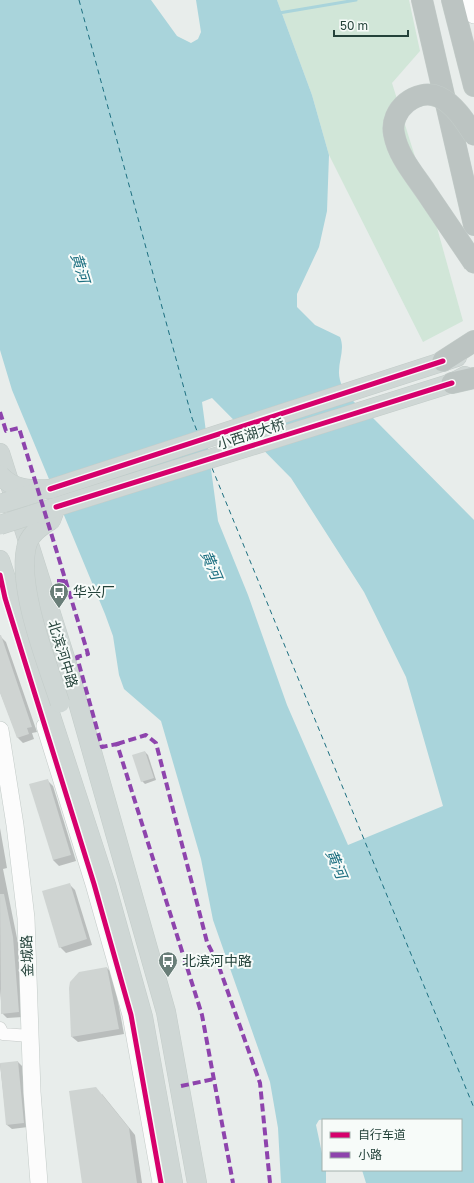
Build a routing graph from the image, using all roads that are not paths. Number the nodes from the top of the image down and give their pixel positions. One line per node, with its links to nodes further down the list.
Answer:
1 (422, 0): 11 (highway)
2 (435, 0): 10 (highway)
3 (452, 0): 8 (highway)
4 (464, 0): 7 (highway)
5 (469, 0): 6 (street)
6 (474, 15)
7 (474, 49)
8 (474, 86)
9 (474, 134): 12 (highway, bridge)
10 (474, 167)
11 (474, 225)
12 (474, 263)
13 (474, 341): 15 (highway)
14 (474, 352): 15 (main road, 小西湖大桥)
15 (443, 361): 21 (main road, 小西湖大桥)
16 (474, 371): 18 (main road, 小西湖大桥)
17 (474, 378): 18 (highway)
18 (452, 383): 23 (main road, 小西湖大桥)
19 (0, 453): 20 (main road, 北滨河中路)
20 (3, 478): 21 (main road, bridge); 28 (main road, 北滨河中路)
21 (50, 489): 22 (main road, bridge)
22 (0, 504)
23 (56, 508): 24 (main road, 小西湖大桥, bridge); 28 (main road, bridge)
24 (0, 525)
25 (0, 560): 33 (main road)
26 (0, 575): 32 (street)
27 (0, 730): 30 (street, 金城路)
28 (137, 908): 34 (main road, 北滨河中路)
29 (0, 1028): 30 (street)
30 (30, 1036): 31 (street, 金城路)
31 (39, 1183)
32 (161, 1183)
33 (172, 1183)
34 (197, 1183)

